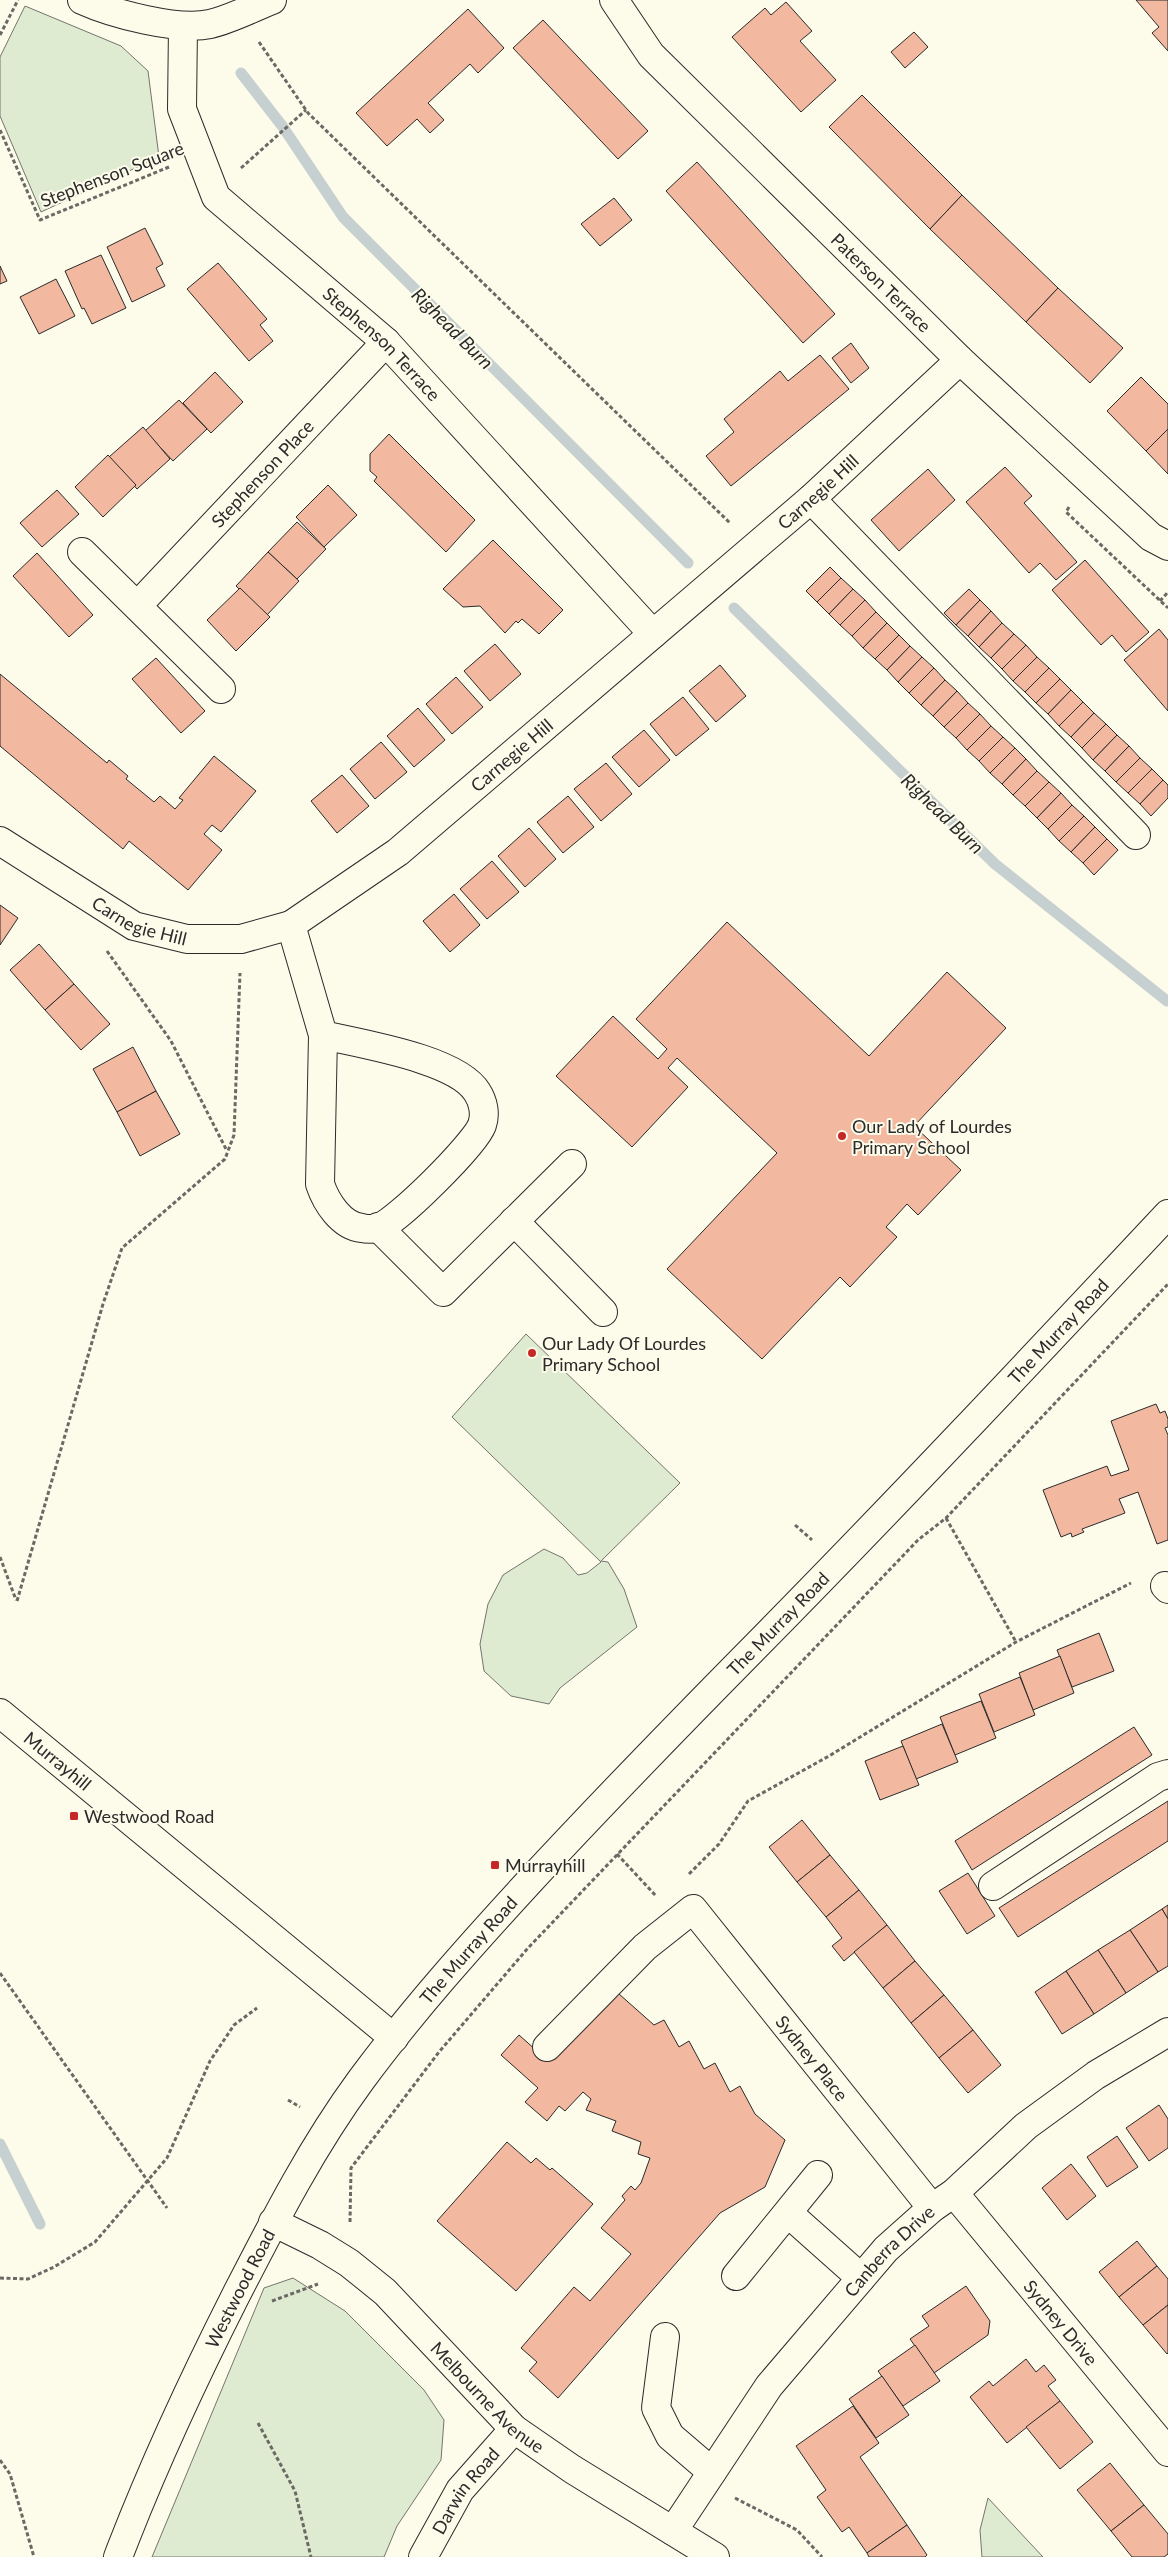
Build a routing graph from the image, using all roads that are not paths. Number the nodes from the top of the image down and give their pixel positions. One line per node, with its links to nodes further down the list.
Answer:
1 (82, 0): 4 (street)
2 (272, 0): 4 (street)
3 (614, 0): 6 (street, Paterson Terrace)
4 (184, 26): 5 (street, Stephenson Terrace)
5 (386, 342): 10 (street, Stephenson Place); 11 (street, Stephenson Terrace)
6 (960, 360): 7 (street, Carnegie Hill); 8 (street, Paterson Terrace)
7 (811, 500): 11 (street, Carnegie Hill); 13 (street)
8 (1168, 546)
9 (82, 552): 10 (street)
10 (138, 605): 12 (street)
11 (653, 634): 15 (street, Carnegie Hill)
12 (220, 690)
13 (1136, 835)
14 (0, 841): 15 (street, Carnegie Hill)
15 (291, 925): 16 (street)
16 (323, 1035): 20 (street); 20 (street)
17 (572, 1164): 19 (street)
18 (1168, 1214): 26 (street, The Murray Road)
19 (514, 1221): 20 (street); 21 (street)
20 (378, 1228)
21 (603, 1312)
22 (0, 1713): 26 (street, Murrayhill)
23 (1168, 1774): 24 (street)
24 (992, 1886)
25 (1168, 2032): 29 (street, Canberra Drive)
26 (394, 2038): 31 (street, Westwood Road)
27 (548, 2047): 29 (street, Sydney Place)
28 (818, 2175): 30 (street)
29 (943, 2200): 33 (street, Canberra Drive); 36 (street, Sydney Drive)
30 (788, 2213): 32 (street); 33 (street)
31 (273, 2222): 35 (street, Melbourne Avenue); 39 (street, Westwood Road)
32 (736, 2276)
33 (861, 2278): 37 (street, Canberra Drive)
34 (665, 2337): 37 (street)
35 (514, 2429): 38 (street, Melbourne Avenue); 40 (street, Darwin Road)
36 (1168, 2452)
37 (708, 2478): 38 (street, Canberra Drive)
38 (673, 2531): 41 (street, Melbourne Avenue)
39 (118, 2557)
40 (423, 2557)
41 (715, 2557)

